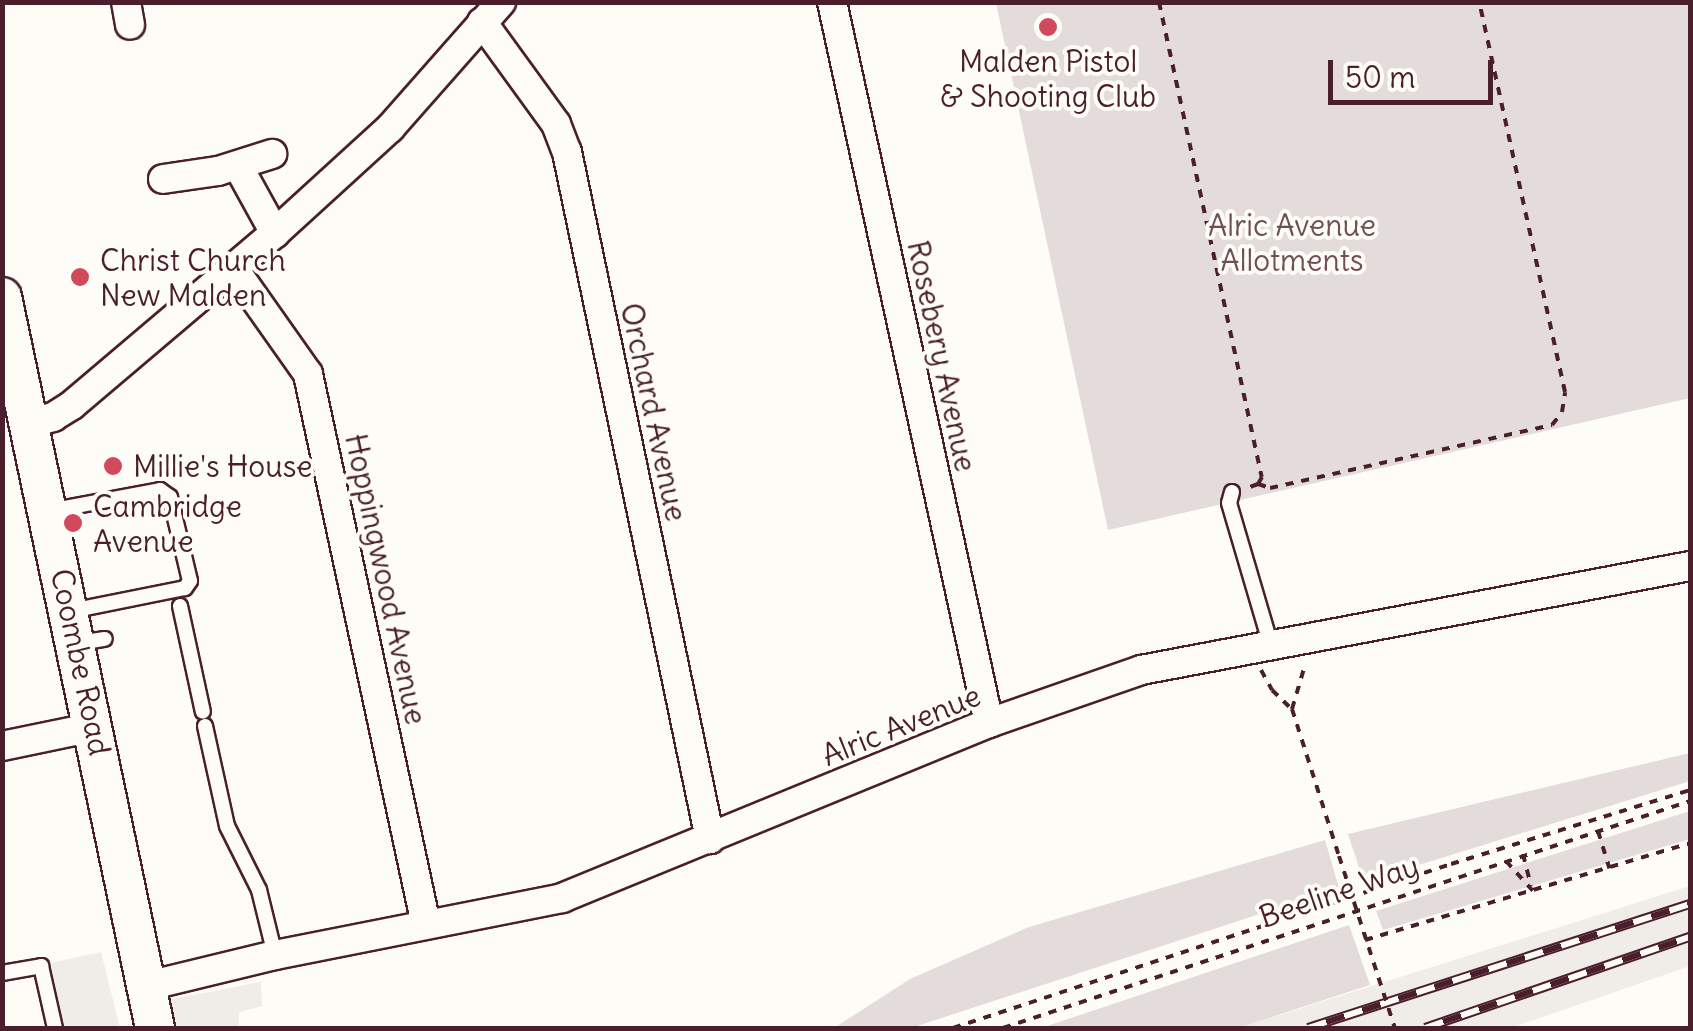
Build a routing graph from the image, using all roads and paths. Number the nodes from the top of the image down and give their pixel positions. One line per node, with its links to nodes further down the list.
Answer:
1 (832, 2): 23 (street, Rosebery Avenue)
2 (1158, 2): 12 (path)
3 (1478, 2): 12 (path)
4 (492, 12): 8 (street); 29 (street, Orchard Avenue)
5 (272, 154): 6 (street)
6 (238, 166): 7 (street); 8 (street)
7 (163, 179)
8 (276, 233): 9 (street)
9 (234, 269): 11 (street); 35 (street, Hoppingwood Avenue)
10 (2, 296): 11 (main road, Coombe Road)
11 (18, 410): 14 (main road, Coombe Road)
12 (1258, 484): 13 (path)
13 (1232, 492): 21 (lane)
14 (49, 511): 19 (main road, Coombe Road); 19 (lane)
15 (1690, 566): 20 (street, Alric Avenue)
16 (180, 606): 17 (lane)
17 (184, 626): 18 (lane); 37 (lane)
18 (167, 630)
19 (85, 631): 24 (main road, Coombe Road)
20 (1303, 640): 21 (street, Alric Avenue); 22 (path)
21 (1260, 648): 22 (path); 23 (street, Alric Avenue)
22 (1292, 708): 36 (path, bridge)
23 (989, 723): 29 (street, Alric Avenue)
24 (94, 726): 25 (street); 39 (main road, Coombe Road)
25 (2, 746)
26 (1690, 790): 42 (path)
27 (1690, 802): 28 (path, Beeline Way)
28 (1598, 830): 31 (path, Beeline Way); 33 (path)
29 (710, 839): 35 (street, Alric Avenue)
30 (1690, 843): 33 (path)
31 (1522, 854): 32 (path, Beeline Way); 34 (path)
32 (1505, 860): 34 (path); 43 (path, Beeline Way)
33 (1609, 868): 34 (path)
34 (1532, 891): 36 (path)
35 (426, 925): 37 (street, Alric Avenue)
36 (1365, 940): 44 (path, bridge)
37 (275, 955): 39 (street, Alric Avenue)
38 (2, 974): 40 (lane)
39 (147, 986): 41 (main road, Coombe Road)
40 (54, 1028)
41 (155, 1028)
42 (954, 1028)
43 (1003, 1028)
44 (1395, 1028)

